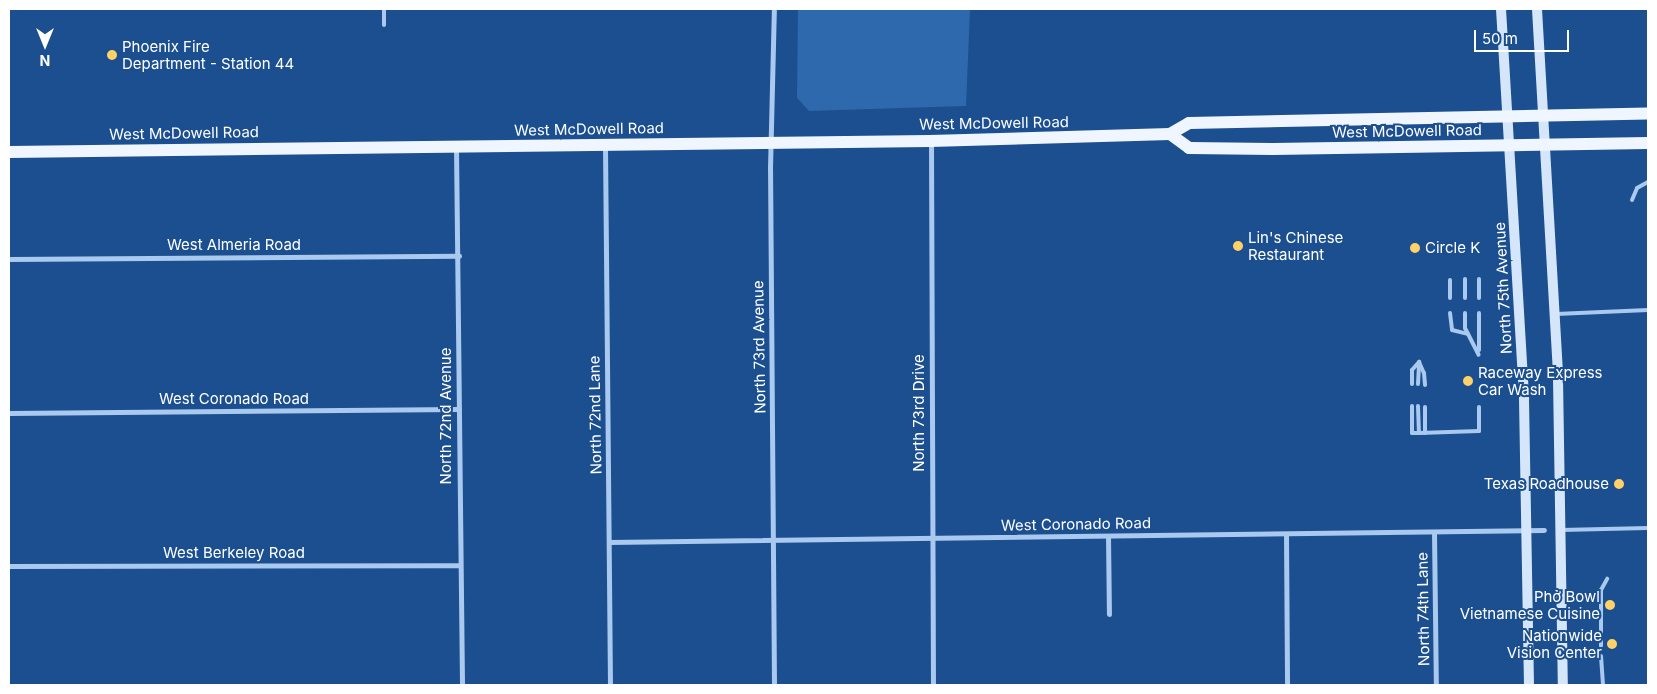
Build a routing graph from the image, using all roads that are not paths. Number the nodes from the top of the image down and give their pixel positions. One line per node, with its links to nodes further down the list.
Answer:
1 (384, 9): 5 (lane)
2 (774, 9): 12 (street, North 73rd Avenue)
3 (1501, 9): 8 (main road, North 75th Avenue)
4 (1537, 9): 7 (main road)
5 (384, 25)
6 (1648, 113): 7 (main road, West McDowell Road)
7 (1542, 115): 8 (main road, West McDowell Road); 13 (main road)
8 (1507, 116): 9 (main road, West McDowell Road); 15 (main road, North 75th Avenue)
9 (1170, 134): 10 (main road, West McDowell Road); 15 (main road, West McDowell Road)
10 (930, 141): 12 (main road, West McDowell Road); 53 (street, North 73rd Drive)
11 (1648, 143): 13 (main road, West McDowell Road)
12 (771, 144): 14 (main road, West McDowell Road); 54 (street, North 73rd Avenue)
13 (1543, 145): 15 (main road, West McDowell Road); 32 (main road)
14 (605, 146): 16 (main road, West McDowell Road); 55 (street, North 72nd Lane)
15 (1510, 146): 49 (main road, North 75th Avenue)
16 (456, 147): 17 (main road, West McDowell Road); 20 (street, North 72nd Avenue)
17 (9, 152)
18 (1648, 182): 19 (lane)
19 (1632, 200)
20 (458, 256): 21 (street, West Almeria Road); 42 (street, North 72nd Avenue)
21 (9, 259)
22 (1465, 279): 26 (lane)
23 (1479, 279): 27 (lane)
24 (1450, 280): 25 (lane)
25 (1450, 298)
26 (1465, 298)
27 (1478, 298)
28 (1648, 310): 32 (lane)
29 (1450, 313): 33 (lane)
30 (1465, 313): 33 (lane)
31 (1478, 313): 33 (lane)
32 (1554, 314): 48 (main road)
33 (1468, 334)
34 (1419, 362): 35 (lane); 36 (lane); 37 (lane)
35 (1412, 384)
36 (1418, 384)
37 (1424, 385)
38 (1412, 406): 45 (lane)
39 (1418, 406): 45 (lane)
40 (1424, 407): 44 (lane)
41 (1479, 407): 44 (lane)
42 (458, 409): 43 (street, West Coronado Road); 56 (street, North 72nd Avenue)
43 (9, 413)
44 (1425, 432): 45 (lane)
45 (1419, 433)
46 (1648, 528): 48 (lane)
47 (1544, 530): 49 (street, West Coronado Road)
48 (1561, 530): 69 (main road)
49 (1526, 531): 50 (street, West Coronado Road); 68 (main road, North 75th Avenue)
50 (1434, 532): 51 (street, West Coronado Road); 67 (street, North 74th Lane)
51 (1286, 534): 52 (street, West Coronado Road); 66 (street)
52 (1108, 536): 53 (street, West Coronado Road); 59 (street)
53 (932, 538): 54 (street, West Coronado Road); 65 (street, North 73rd Drive)
54 (774, 540): 55 (street, West Coronado Road); 64 (street, North 73rd Avenue)
55 (609, 542): 63 (street, North 72nd Lane)
56 (459, 565): 57 (street, West Berkeley Road); 62 (street, North 72nd Avenue)
57 (9, 566)
58 (1607, 579): 60 (lane)
59 (1108, 614)
60 (1601, 646)
61 (1601, 656): 70 (lane)
62 (462, 685)
63 (610, 685)
64 (774, 685)
65 (933, 685)
66 (1287, 685)
67 (1436, 685)
68 (1529, 685)
69 (1563, 685)
70 (1603, 685)

